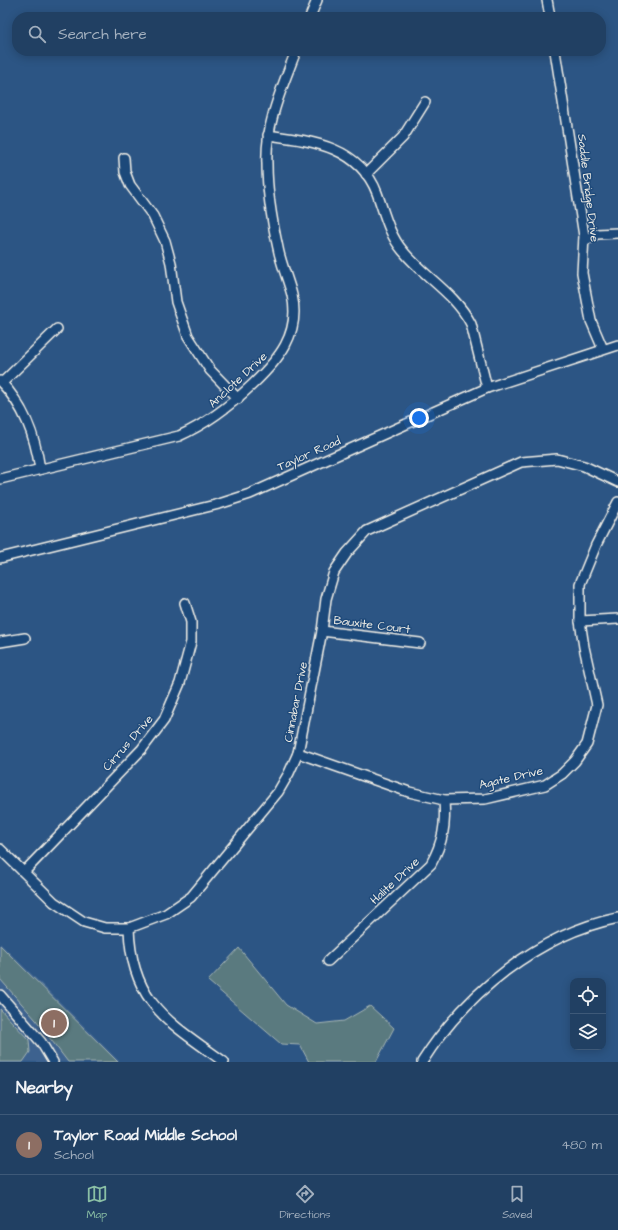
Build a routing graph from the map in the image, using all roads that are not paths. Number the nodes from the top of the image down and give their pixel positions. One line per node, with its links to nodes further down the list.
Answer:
1 (317, 0): 3 (street)
2 (547, 0): 4 (street)
3 (312, 12)
4 (549, 12)
5 (294, 56): 8 (street, Anclote Drive)
6 (556, 56): 12 (street, Saddle Bridge Drive)
7 (425, 102): 10 (street)
8 (268, 135): 10 (street); 18 (street, Anclote Drive)
9 (124, 158): 18 (street)
10 (366, 174): 17 (street)
11 (618, 233): 12 (street)
12 (584, 241): 15 (street, Saddle Bridge Drive)
13 (57, 329): 16 (street)
14 (618, 345): 15 (street, Taylor Road)
15 (603, 349): 17 (street, Taylor Road)
16 (1, 382): 19 (street)
17 (487, 388): 23 (street, Taylor Road)
18 (238, 399): 19 (street, Anclote Drive)
19 (40, 469): 20 (street, Anclote Drive)
20 (0, 479)
21 (618, 482): 27 (street, Cinnabar Drive)
22 (618, 502): 26 (street, Agate Drive)
23 (0, 558)
24 (185, 603): 34 (street, Cirrus Drive)
25 (618, 619): 26 (street)
26 (580, 621): 32 (street, Agate Drive)
27 (322, 631): 30 (street, Bauxite Court); 31 (street, Cinnabar Drive)
28 (26, 638): 29 (street)
29 (0, 642)
30 (420, 644)
31 (298, 753): 32 (street, Agate Drive); 36 (street, Cinnabar Drive)
32 (444, 800): 37 (street, Halite Drive)
33 (0, 849): 34 (street, Cinnabar Drive)
34 (25, 871): 36 (street, Cinnabar Drive)
35 (618, 918): 41 (street)
36 (129, 928): 40 (street)
37 (328, 961)
38 (0, 995): 39 (street)
39 (53, 1062)
40 (224, 1062)
41 (422, 1062)

